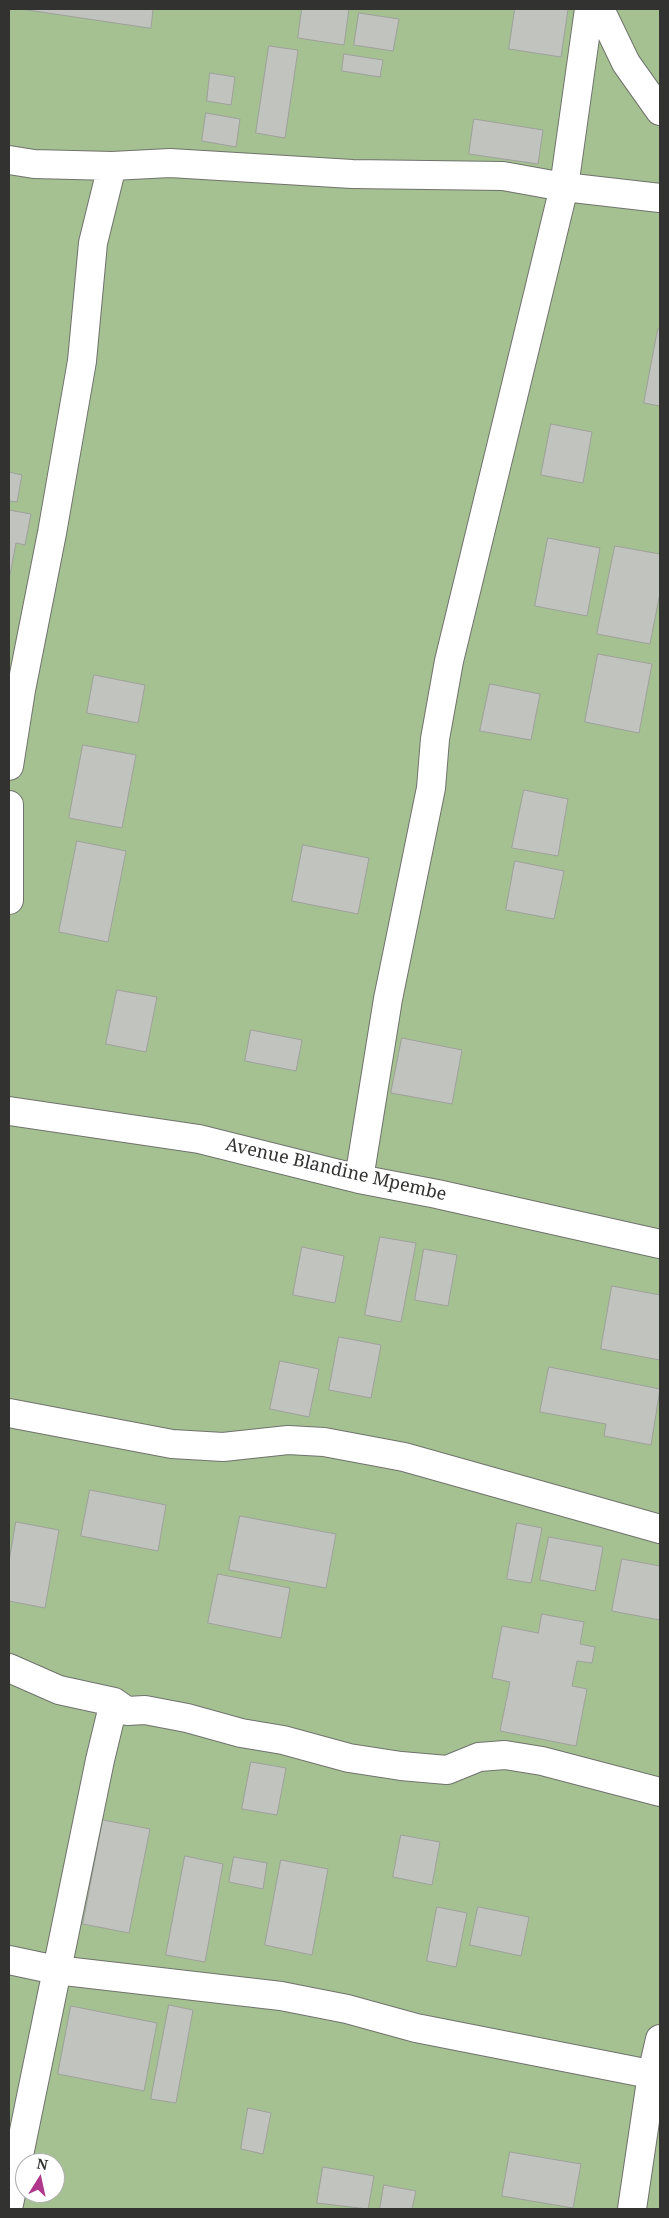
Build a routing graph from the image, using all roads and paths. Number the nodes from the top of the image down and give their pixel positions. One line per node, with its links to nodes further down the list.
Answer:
1 (589, 9): 6 (street)
2 (600, 9): 3 (street)
3 (660, 111)
4 (9, 160): 5 (street)
5 (112, 166): 6 (street); 8 (street)
6 (564, 187): 7 (street); 12 (street)
7 (660, 198)
8 (9, 766)
9 (9, 805): 10 (street)
10 (9, 900)
11 (9, 1111): 12 (street, Avenue Blandine Mpembe)
12 (359, 1179): 13 (street, Avenue Blandine Mpembe)
13 (660, 1244)
14 (9, 1414): 15 (street)
15 (660, 1529)
16 (9, 1668): 17 (street)
17 (114, 1702): 18 (street); 20 (street)
18 (660, 1792)
19 (9, 1960): 20 (street)
20 (56, 1970): 22 (street); 23 (street)
21 (660, 2039): 22 (street)
22 (656, 2075): 24 (street)
23 (9, 2204)
24 (632, 2209)

